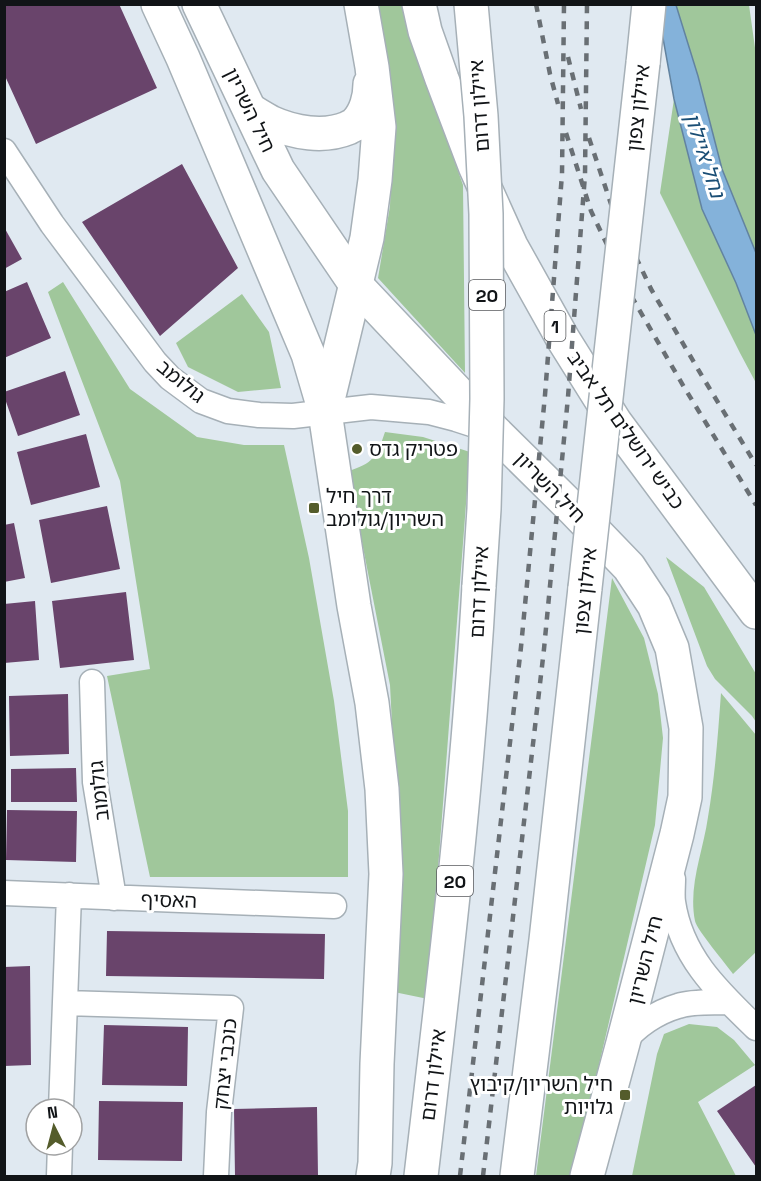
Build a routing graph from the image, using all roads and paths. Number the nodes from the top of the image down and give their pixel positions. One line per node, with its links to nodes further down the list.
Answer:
1 (158, 4): 11 (main road, חיל השריון)
2 (200, 4): 8 (main road, חיל השריון)
3 (361, 4): 7 (main road)
4 (419, 4): 13 (main road, כביש ירושלים תל אביב / 1)
5 (471, 4): 29 (main road, איילון דרום / 20, bridge)
6 (649, 4): 30 (main road, איילון צפון, bridge)
7 (372, 67): 8 (main road); 10 (main road)
8 (250, 110): 10 (main road, חיל השריון)
9 (4, 151): 11 (street, גולומב)
10 (356, 285): 11 (main road); 12 (main road, חיל השריון)
11 (325, 412): 12 (street, גולומב); 28 (main road, חיל השריון)
12 (495, 432): 15 (main road, חיל השריון)
13 (756, 611)
14 (92, 682): 18 (street, גולומוב)
15 (674, 843): 20 (street); 23 (main road, חיל השריון)
16 (4, 893): 17 (street, האסיף)
17 (69, 895): 18 (street, האסיף); 21 (street)
18 (114, 898): 19 (street, האסיף)
19 (334, 906)
20 (730, 1002): 22 (street); 23 (street)
21 (65, 1003): 24 (street); 27 (street, כוכבי יצחק)
22 (756, 1028)
23 (623, 1043): 31 (main road, חיל השריון)
24 (61, 1097)
25 (59, 1157): 26 (street)
26 (58, 1176)
27 (216, 1176)
28 (373, 1176)
29 (421, 1176)
30 (517, 1176)
31 (587, 1176)

